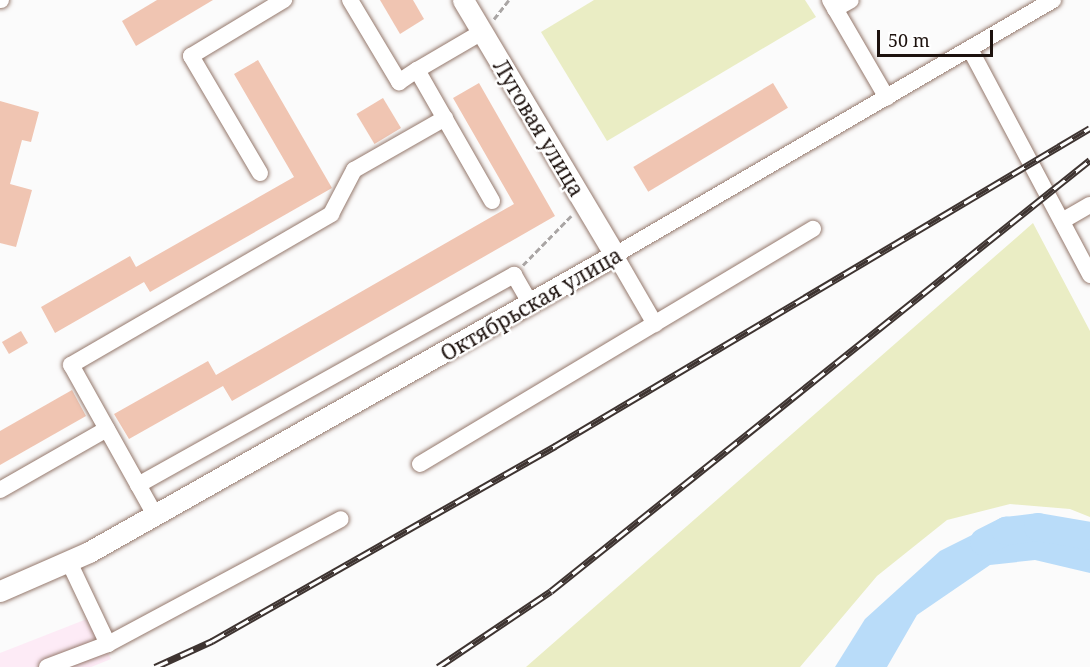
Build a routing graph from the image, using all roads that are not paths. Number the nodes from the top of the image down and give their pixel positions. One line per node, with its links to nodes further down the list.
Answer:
1 (284, 0): 12 (street)
2 (350, 0): 9 (street)
3 (463, 0): 7 (main road, Луговая улица)
4 (851, 0): 6 (street)
5 (1053, 0): 8 (street, Октябрьская улица)
6 (832, 4): 10 (street)
7 (481, 30): 9 (street); 17 (main road, Луговая улица)
8 (970, 49): 10 (street, Октябрьская улица); 15 (street)
9 (417, 70): 11 (street)
10 (887, 98): 17 (street, Октябрьская улица)
11 (445, 118): 13 (street); 21 (street)
12 (260, 173)
13 (492, 201)
14 (1090, 205): 15 (street)
15 (1062, 221): 18 (street)
16 (813, 229): 20 (street)
17 (615, 255): 19 (main road, Октябрьская улица); 20 (street)
18 (1090, 276)
19 (531, 305): 23 (street); 25 (main road, Октябрьская улица)
20 (655, 324): 22 (street)
21 (107, 429): 23 (street); 24 (street)
22 (420, 464)
23 (138, 485): 25 (street)
24 (0, 490)
25 (155, 515): 27 (main road, Октябрьская улица)
26 (341, 519): 29 (street)
27 (69, 562): 28 (main road, Октябрьская улица); 29 (street)
28 (0, 591)
29 (108, 644): 30 (street)
30 (47, 667)

